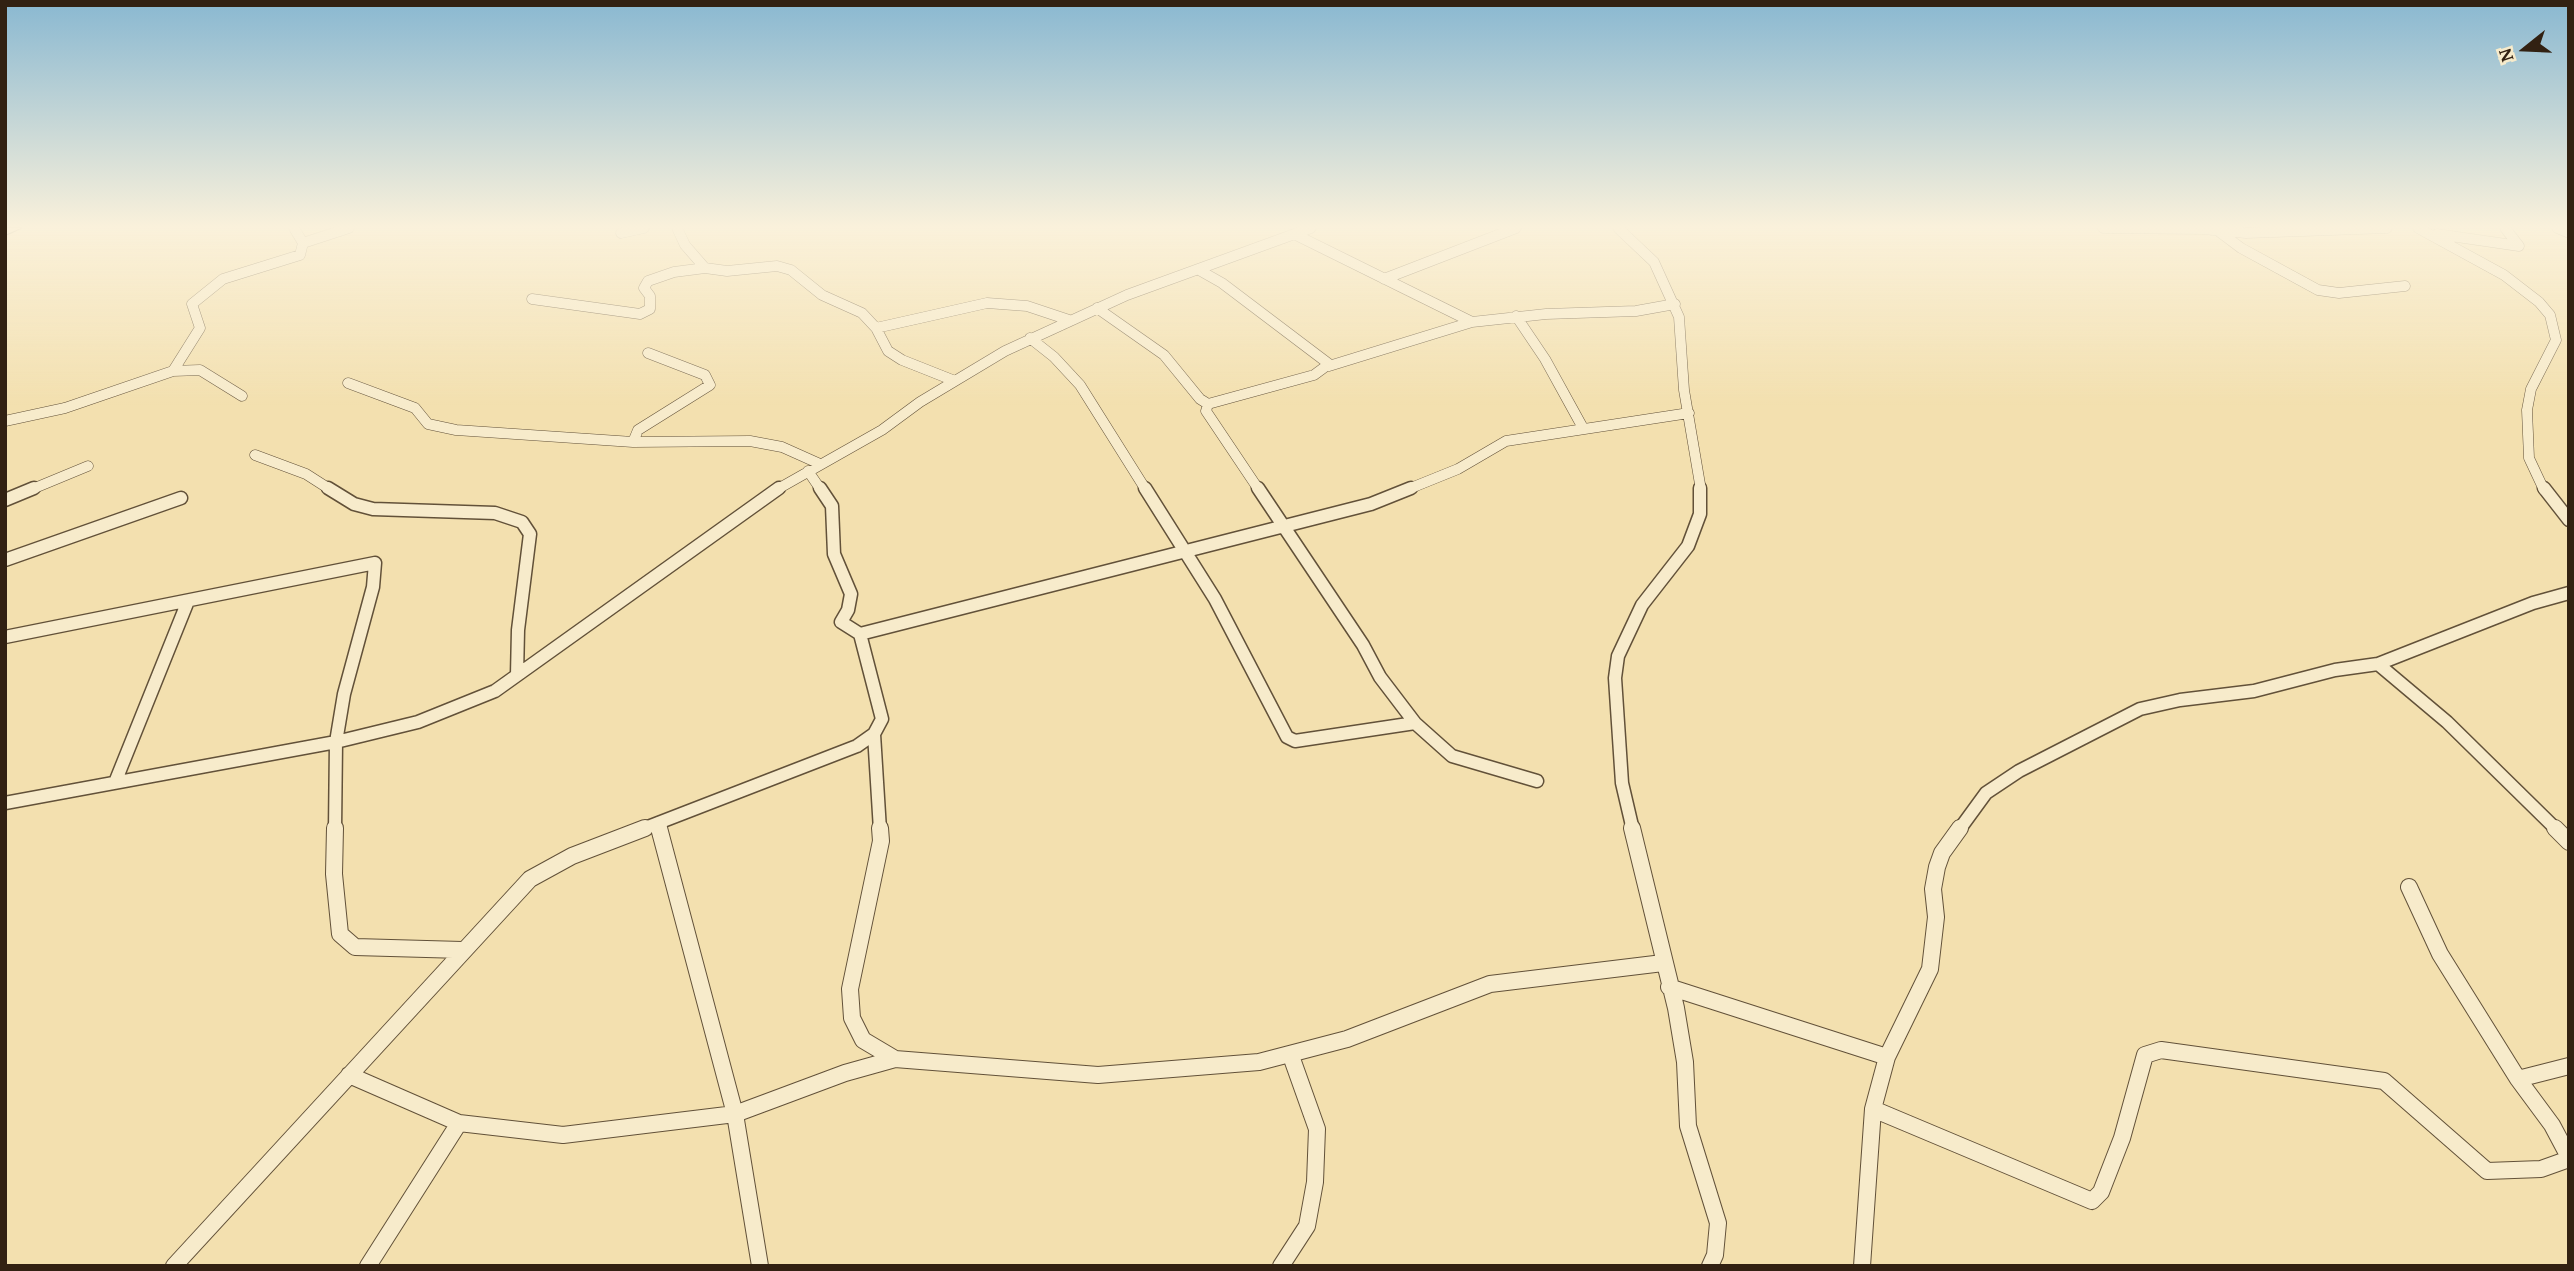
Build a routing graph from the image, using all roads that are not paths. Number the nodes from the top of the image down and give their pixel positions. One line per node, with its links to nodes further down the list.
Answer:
1 (211, 287): 23 (street)
2 (644, 287): 11 (street)
3 (812, 287): 17 (street)
4 (1153, 287): 13 (street)
5 (1228, 287): 22 (street)
6 (1401, 287): 16 (street)
7 (1667, 287): 12 (street)
8 (2314, 287): 9 (street)
9 (2393, 287)
10 (2520, 287): 19 (street)
11 (532, 299)
12 (1675, 304): 14 (street); 28 (street)
13 (1097, 308): 15 (street); 27 (street)
14 (1516, 316): 16 (street); 30 (street)
15 (1069, 320): 17 (street); 18 (street)
16 (1472, 322): 22 (street)
17 (876, 328): 24 (street)
18 (1030, 338): 24 (street); 39 (street)
19 (2556, 340): 20 (street); 37 (street)
20 (2569, 344)
21 (648, 353): 31 (street)
22 (1329, 366): 27 (street)
23 (173, 371): 26 (street); 29 (street)
24 (955, 381): 34 (street)
25 (348, 383): 31 (street)
26 (242, 396)
27 (1208, 404): 38 (street)
28 (1689, 413): 30 (street); 57 (street)
29 (5, 421)
30 (1583, 428): 38 (street)
31 (633, 442): 34 (street)
32 (255, 455): 46 (street)
33 (88, 466): 36 (street)
34 (814, 467): 43 (street); 46 (street)
35 (181, 498): 40 (street)
36 (5, 500)
37 (2569, 520)
38 (1285, 528): 39 (street); 47 (street)
39 (1188, 553): 43 (street); 47 (street)
40 (5, 561)
41 (2569, 593): 45 (street)
42 (188, 601): 44 (street); 49 (street); 50 (street)
43 (860, 634): 48 (street)
44 (5, 638)
45 (2378, 664): 54 (street); 60 (street)
46 (517, 675): 49 (street)
47 (1415, 723): 51 (street)
48 (874, 734): 53 (street); 61 (street)
49 (336, 742): 50 (street); 56 (street)
50 (116, 780): 52 (street)
51 (1537, 781)
52 (5, 803)
53 (658, 823): 56 (street); 66 (street)
54 (2569, 842)
55 (2409, 887): 64 (street)
56 (462, 950): 63 (street)
57 (1662, 963): 58 (street); 59 (street)
58 (1669, 987): 60 (street); 73 (street)
59 (1291, 1056): 61 (street); 72 (street)
60 (1887, 1057): 65 (street)
61 (895, 1059): 66 (street)
62 (2569, 1066): 64 (street)
63 (349, 1075): 67 (street); 69 (street)
64 (2518, 1079): 68 (street)
65 (1873, 1108): 68 (street); 74 (street)
66 (735, 1114): 67 (street); 71 (street)
67 (458, 1123): 70 (street)
68 (2569, 1158)
69 (174, 1266)
70 (368, 1266)
71 (760, 1266)
72 (1281, 1266)
73 (1710, 1266)
74 (1862, 1266)

